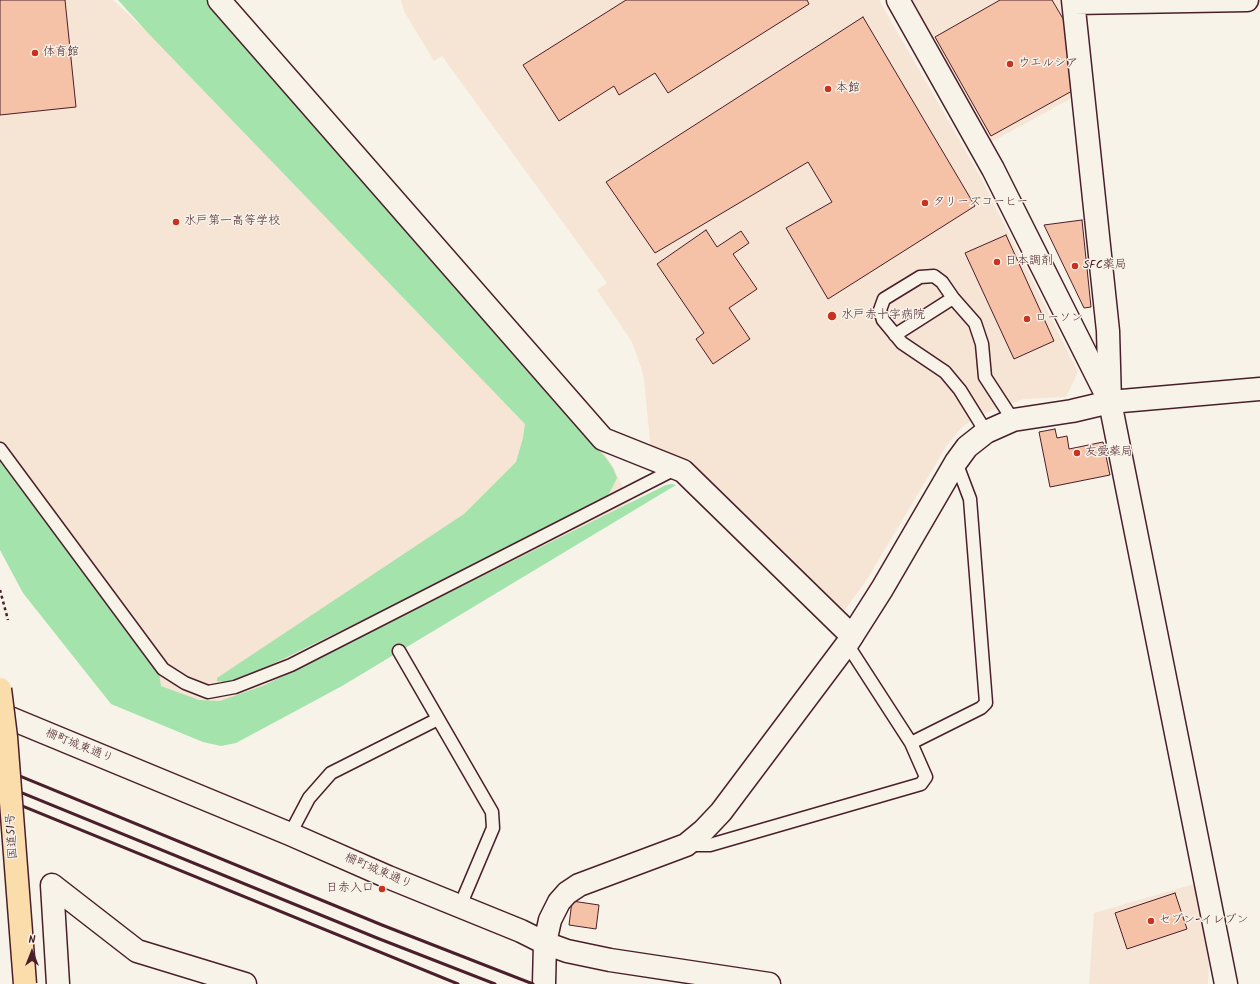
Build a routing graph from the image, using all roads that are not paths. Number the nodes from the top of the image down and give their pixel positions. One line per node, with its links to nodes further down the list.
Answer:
1 (219, 0): 13 (street)
2 (898, 0): 8 (street)
3 (1247, 0): 4 (street)
4 (1074, 2): 8 (street)
5 (953, 298): 6 (lane); 6 (lane); 9 (lane)
6 (895, 334): 10 (lane)
7 (1260, 389): 8 (street)
8 (1110, 402): 9 (street); 29 (street)
9 (1012, 420): 10 (street)
10 (986, 432): 12 (street)
11 (0, 449): 13 (lane)
12 (956, 462): 14 (street); 19 (lane)
13 (676, 468): 14 (street)
14 (850, 640): 19 (lane); 21 (street)
15 (399, 651): 18 (lane)
16 (0, 689): 24 (highway, 国道51号, bridge)
17 (0, 714): 20 (street, 柵町城東通り)
18 (438, 719): 20 (lane); 22 (lane)
19 (911, 742): 21 (lane)
20 (290, 834): 22 (street, 柵町城東通り)
21 (686, 845): 23 (street)
22 (460, 906): 23 (street, 柵町城東通り)
23 (545, 943): 27 (street); 28 (street, 柵町城東通り)
24 (25, 984)
25 (58, 984): 26 (street)
26 (245, 984)
27 (544, 984)
28 (769, 984)
29 (1226, 984)

